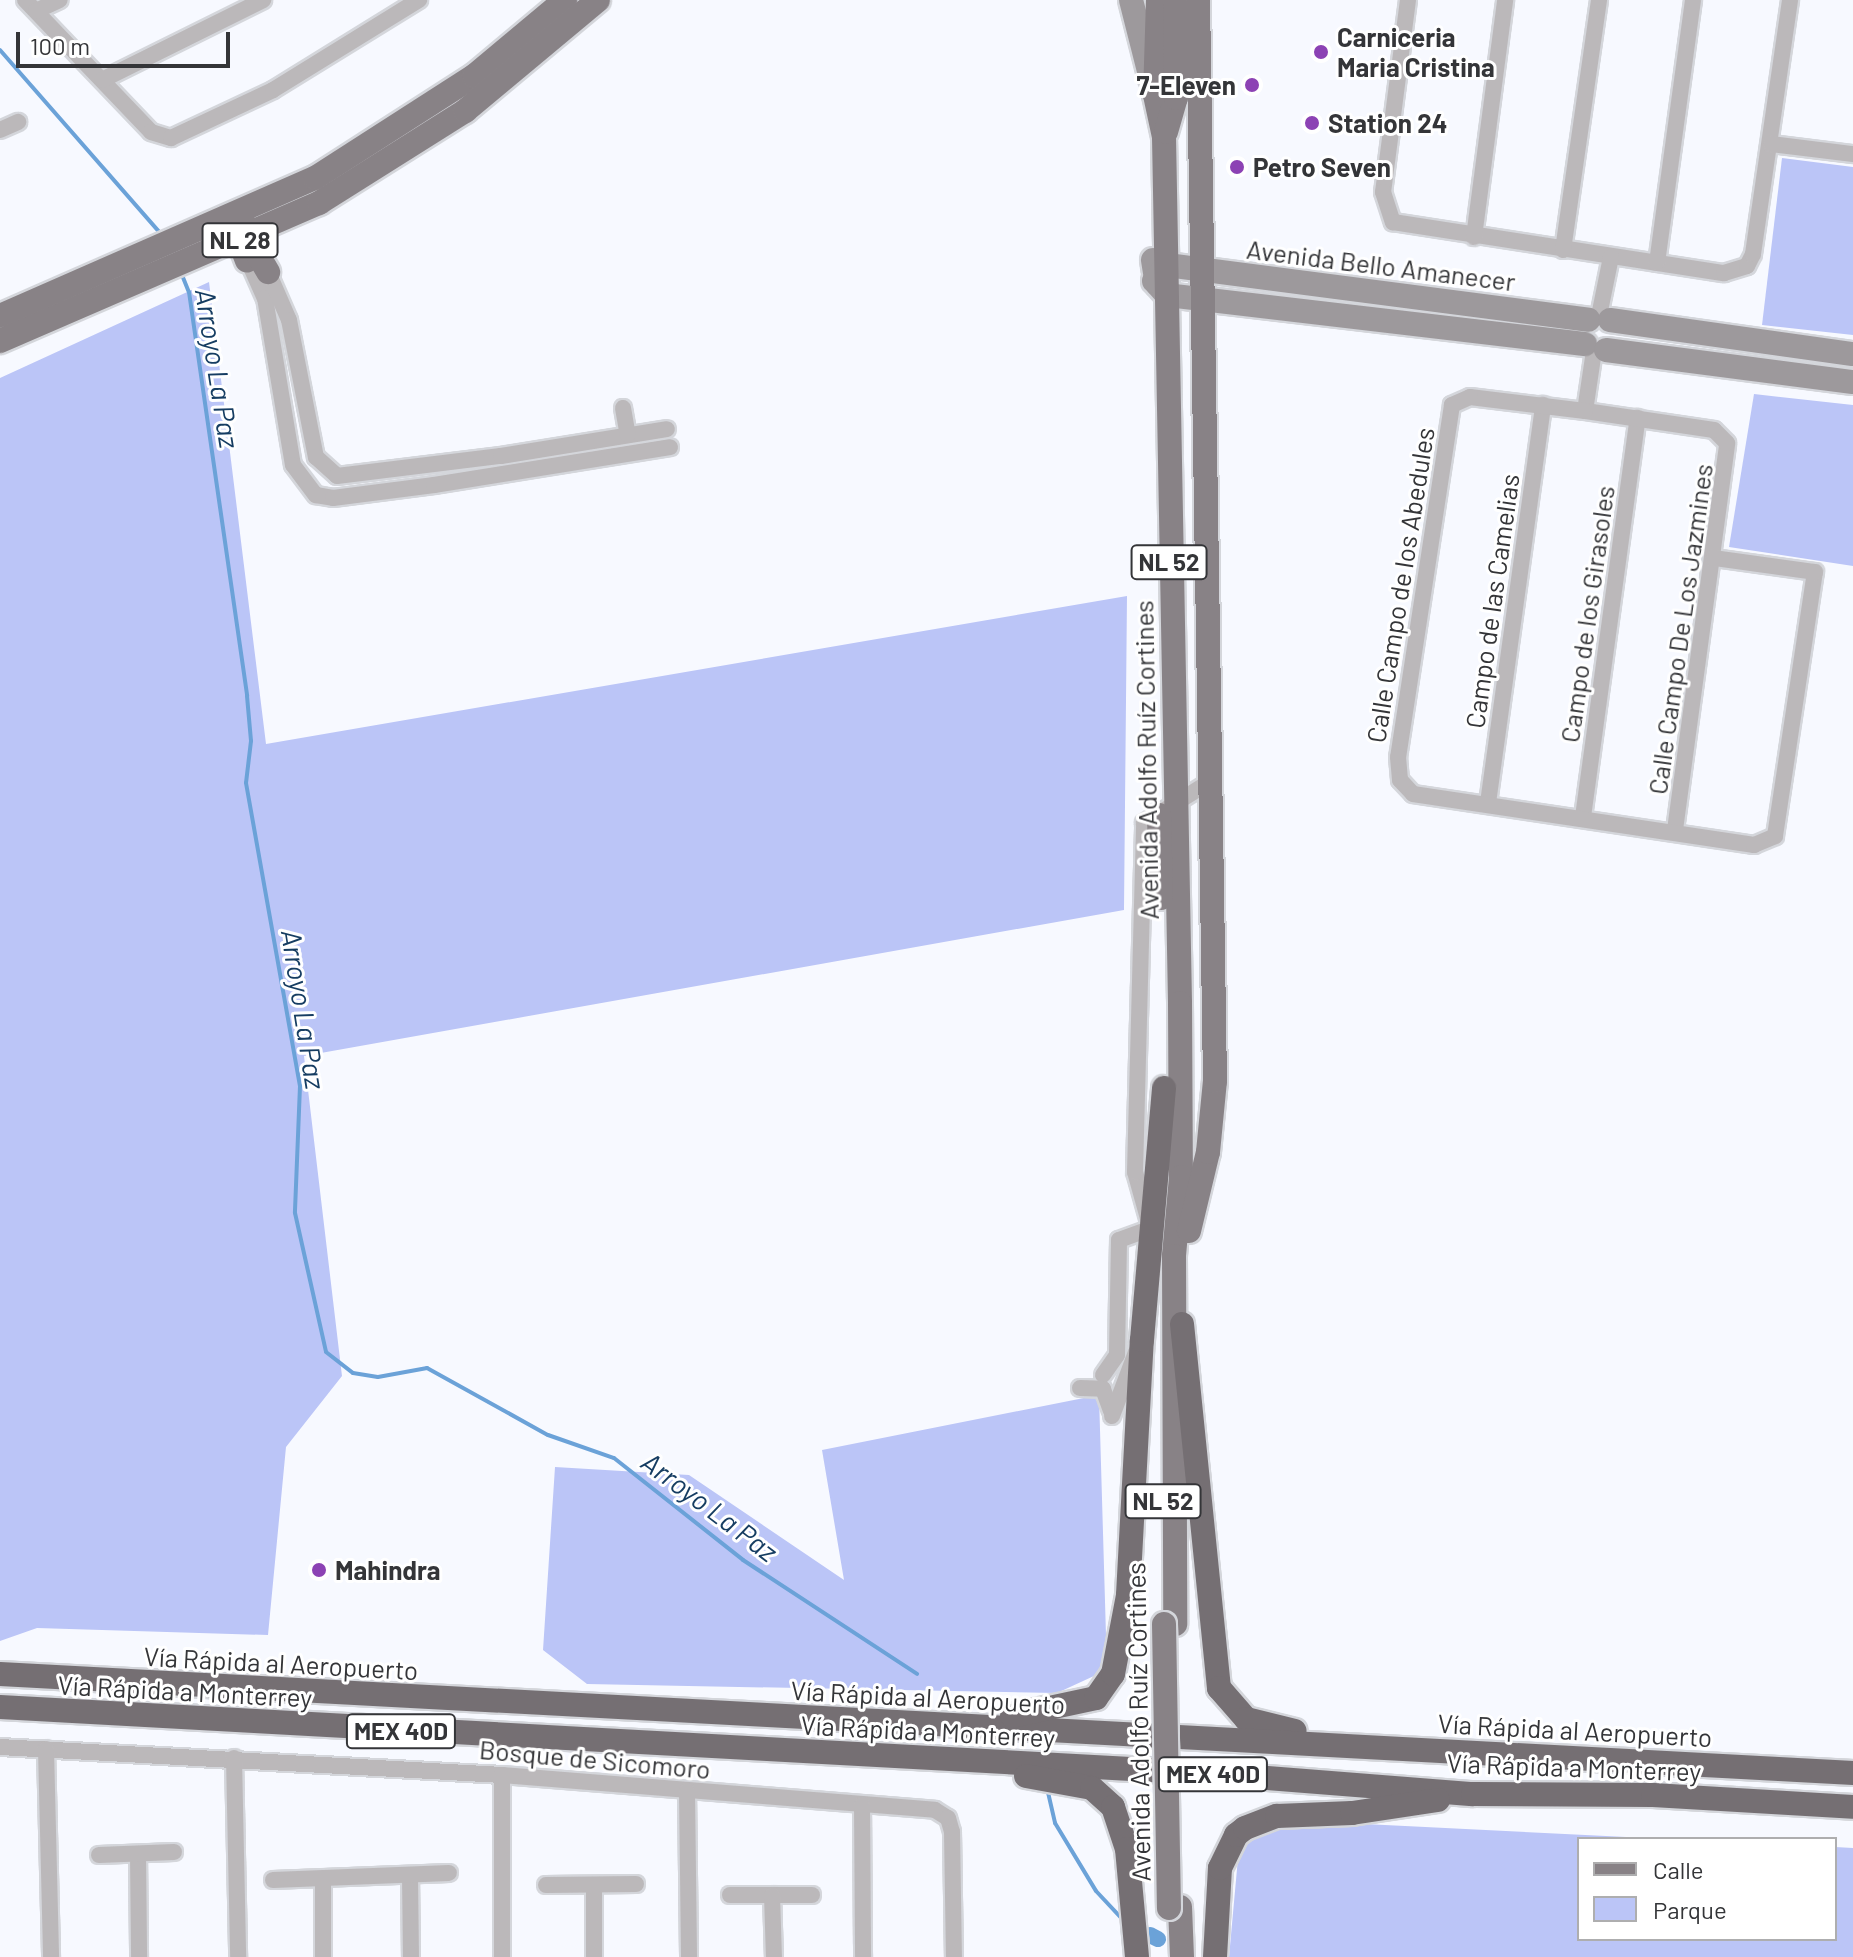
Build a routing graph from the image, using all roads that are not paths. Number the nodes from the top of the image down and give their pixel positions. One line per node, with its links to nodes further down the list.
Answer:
1 (60, 0): 13 (street)
2 (263, 0): 15 (street)
3 (419, 0): 15 (street)
4 (565, 0): 22 (main road)
5 (598, 0): 23 (main road, NL 28)
6 (1131, 0): 16 (street, NL 52)
7 (1408, 0): 24 (street)
8 (1505, 0): 24 (street)
9 (1599, 0): 26 (street)
10 (1693, 0): 29 (street)
11 (1790, 0): 20 (street)
12 (1177, 1): 14 (street, NL 52); 16 (main road, Avenida Adolfo Ruíz Cortines); 30 (main road)
13 (30, 5): 15 (street)
14 (1176, 58): 19 (main road, Avenida Adolfo Ruíz Cortines / NL 52)
15 (102, 80)
16 (1155, 95): 19 (main road, Avenida Adolfo Ruíz Cortines / NL 52); 31 (main road)
17 (18, 122): 18 (street)
18 (0, 130)
19 (1164, 137): 31 (main road, Avenida Adolfo Ruíz Cortines / NL 52)
20 (1771, 144): 21 (street); 29 (street)
21 (1853, 154)
22 (315, 178): 25 (main road); 27 (main road)
23 (284, 219): 27 (main road, NL 28); 27 (main road)
24 (1474, 237): 26 (street)
25 (175, 243): 27 (main road); 35 (main road)
26 (1563, 250): 28 (street)
27 (249, 251): 39 (main road, NL 28); 47 (street); 48 (street)
28 (1611, 257): 29 (street); 38 (street)
29 (1657, 263)
30 (1205, 271): 31 (street, Avenida Bello Amanecer); 32 (street, Avenida Bello Amanecer); 34 (main road)
31 (1158, 276): 34 (street, Avenida Bello Amanecer); 49 (main road, Avenida Adolfo Ruíz Cortines / NL 52); 54 (main road)
32 (1351, 291): 33 (street, Avenida Bello Amanecer); 36 (street)
33 (1394, 297): 37 (street); 38 (street, Avenida Bello Amanecer)
34 (1204, 298): 36 (street, Avenida Bello Amanecer); 51 (main road)
35 (0, 316)
36 (1349, 317): 37 (street, Avenida Bello Amanecer)
37 (1389, 322): 38 (street, Avenida Bello Amanecer)
38 (1597, 334): 40 (street, Avenida Bello Amanecer); 41 (street, Avenida Bello Amanecer); 44 (street)
39 (0, 341)
40 (1853, 354)
41 (1853, 382)
42 (1543, 405): 44 (street); 53 (street, Campo de las Camelias); 53 (street, Calle Campo de los Abedules)
43 (623, 408): 47 (street)
44 (1585, 411): 45 (street)
45 (1638, 418): 50 (street, Calle Campo De Los Jazmines); 55 (street, Campo de los Girasoles)
46 (667, 429): 47 (street)
47 (628, 435)
48 (670, 447)
49 (1169, 547): 51 (main road); 54 (main road, Avenida Adolfo Ruíz Cortines / NL 52)
50 (1714, 558): 56 (street, Calle Campo De Los Jazmines); 56 (street)
51 (1206, 584): 52 (main road)
52 (1211, 781): 54 (street); 57 (main road)
53 (1488, 803): 55 (street)
54 (1170, 805): 57 (main road); 58 (main road, Avenida Adolfo Ruíz Cortines / NL 52); 61 (street); 63 (main road, Avenida Adolfo Ruíz Cortines / NL 52)
55 (1583, 817): 56 (street)
56 (1675, 830)
57 (1214, 921): 59 (main road)
58 (1164, 1088): 60 (highway); 63 (main road, Avenida Adolfo Ruíz Cortines / NL 52)
59 (1182, 1324): 67 (highway)
60 (1142, 1340): 62 (street); 66 (highway)
61 (1103, 1375)
62 (1080, 1388)
63 (1170, 1624): 91 (main road, Avenida Adolfo Ruíz Cortines / NL 52, bridge)
64 (0, 1674): 66 (highway, Vía Rápida al Aeropuerto / MEX 40D)
65 (0, 1707): 71 (highway, Vía Rápida a Monterrey / MEX 40D)
66 (947, 1723): 67 (highway, Vía Rápida al Aeropuerto / MEX 40D)
67 (1322, 1745): 72 (highway, Vía Rápida al Aeropuerto / MEX 40D)
68 (0, 1747): 69 (street, Bosque de Sicomoro)
69 (46, 1749): 70 (street, Bosque de Sicomoro); 92 (street)
70 (234, 1758): 73 (street, Bosque de Sicomoro); 94 (street)
71 (953, 1760): 75 (highway, Vía Rápida a Monterrey / MEX 40D); 103 (highway)
72 (1853, 1773)
73 (502, 1775): 74 (street, Bosque de Sicomoro); 97 (street)
74 (687, 1791): 76 (street, Bosque de Sicomoro); 99 (street)
75 (1473, 1794): 77 (highway, Vía Rápida a Monterrey / MEX 40D); 106 (highway)
76 (862, 1805): 101 (street); 102 (street, Bosque de Sicomoro)
77 (1853, 1807)
78 (174, 1852): 79 (street)
79 (138, 1854): 80 (street); 93 (street)
80 (99, 1855)
81 (449, 1873): 82 (street)
82 (410, 1876): 84 (street); 96 (street)
83 (273, 1880): 84 (street)
84 (323, 1880): 95 (street)
85 (636, 1884): 87 (street)
86 (546, 1885): 87 (street)
87 (594, 1885): 98 (street)
88 (730, 1895): 89 (street)
89 (772, 1895): 90 (street); 100 (street)
90 (812, 1895)
91 (1175, 1908): 104 (main road); 105 (main road)
92 (51, 1957)
93 (139, 1957)
94 (238, 1957)
95 (323, 1957)
96 (411, 1957)
97 (502, 1957)
98 (594, 1957)
99 (689, 1957)
100 (774, 1957)
101 (863, 1957)
102 (954, 1957)
103 (1137, 1957)
104 (1171, 1957)
105 (1182, 1957)
106 (1215, 1957)

